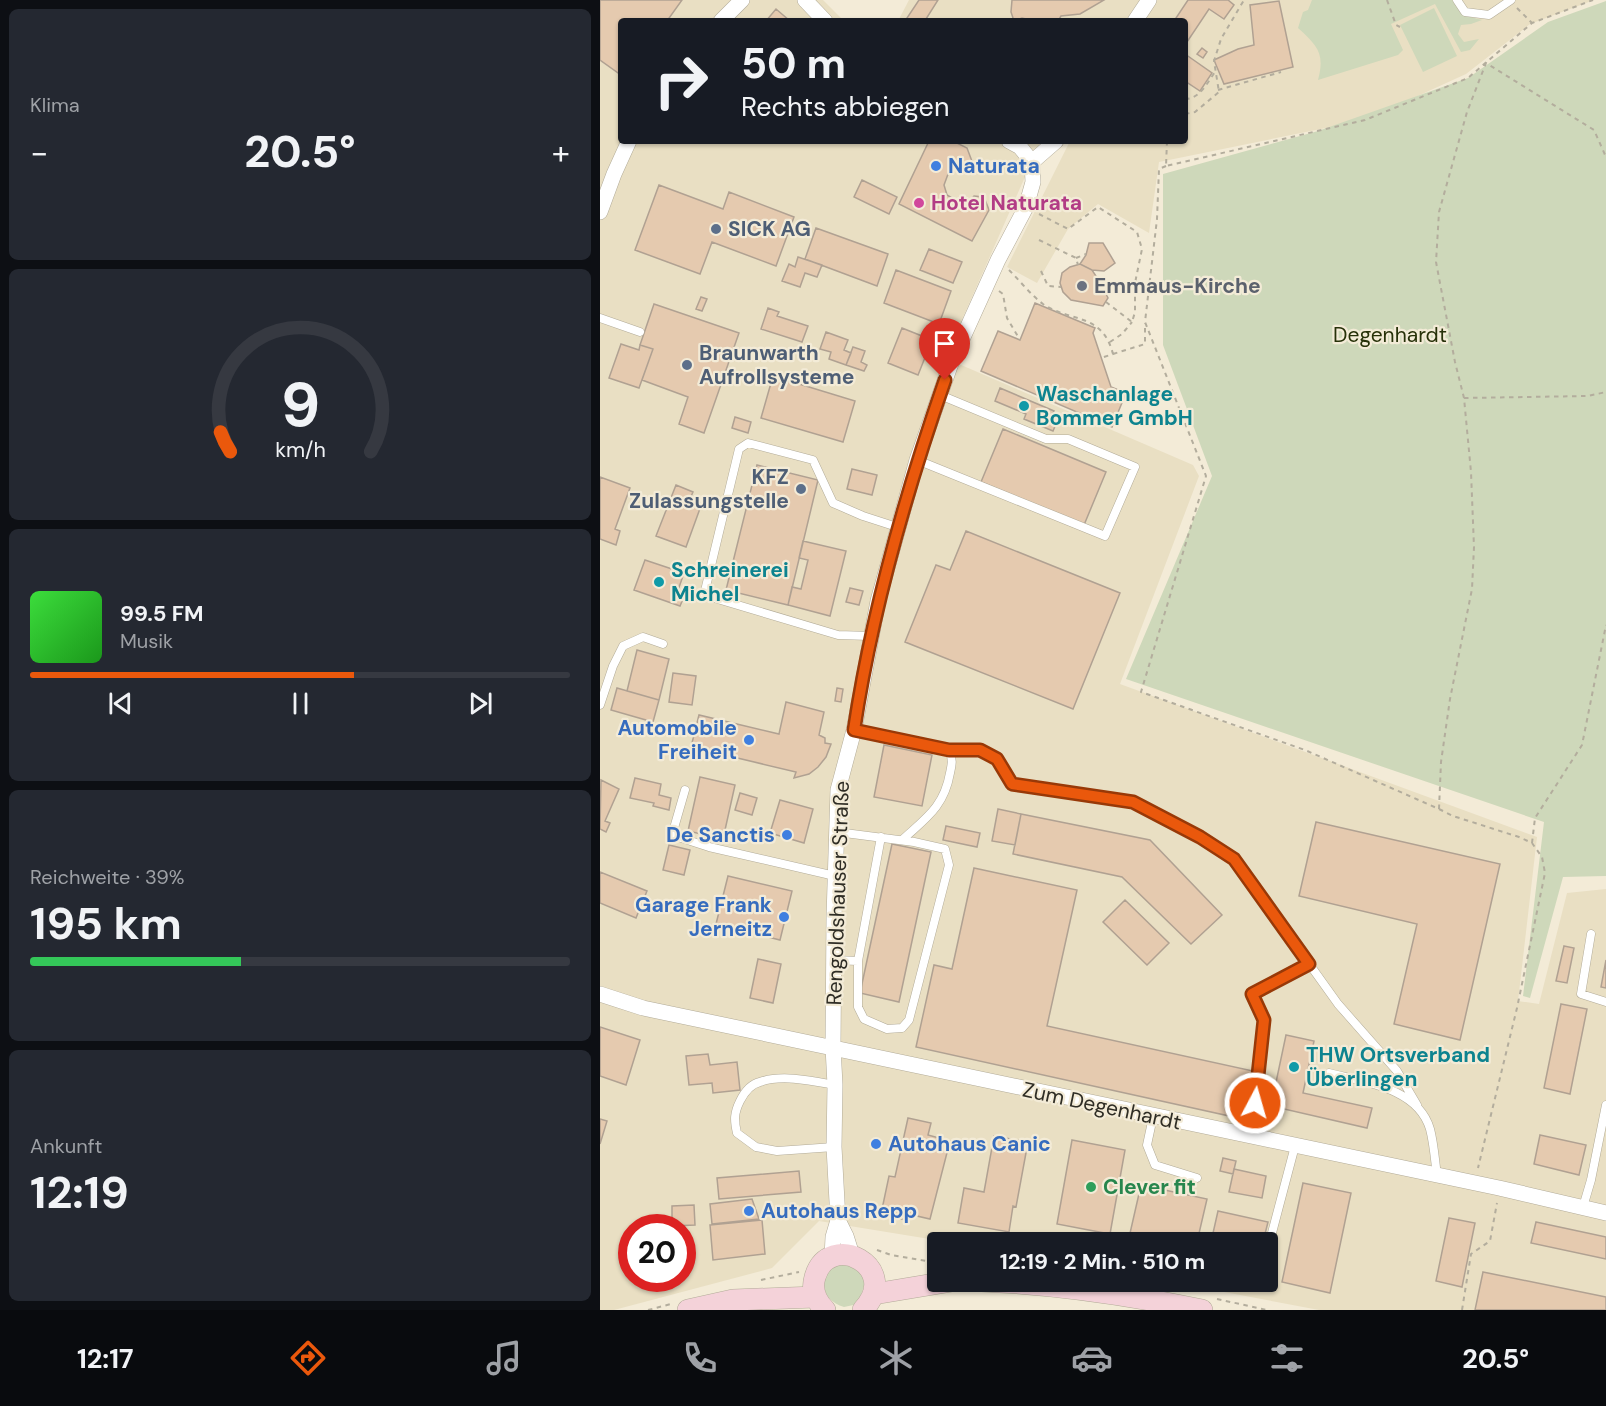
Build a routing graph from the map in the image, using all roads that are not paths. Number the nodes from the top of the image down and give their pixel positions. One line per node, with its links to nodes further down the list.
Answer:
1 (742, 0): 6 (street)
2 (805, 0): 7 (street)
3 (1149, 0): 8 (street)
4 (1456, 0): 5 (lane)
5 (1511, 1)
6 (724, 18)
7 (822, 18)
8 (1137, 18)
9 (628, 144): 13 (street)
10 (1014, 144): 12 (street)
11 (1053, 144): 12 (street)
12 (1032, 162): 16 (street, Rengoldshauser Straße)
13 (600, 212)
14 (600, 318): 15 (lane)
15 (639, 332)
16 (940, 395): 17 (street, Rengoldshauser Straße); 17 (lane)
17 (917, 460): 18 (street, Rengoldshauser Straße)
18 (897, 527): 19 (street, Rengoldshauser Straße); 19 (lane)
19 (870, 636): 22 (street, Rengoldshauser Straße)
20 (663, 645): 21 (lane)
21 (600, 705)
22 (854, 730): 23 (lane); 25 (street, Rengoldshauser Straße)
23 (949, 750): 27 (lane); 32 (lane)
24 (686, 790): 28 (lane)
25 (837, 832): 26 (lane); 28 (street, Rengoldshauser Straße)
26 (881, 837): 27 (lane); 31 (lane)
27 (902, 840): 31 (lane)
28 (835, 876): 30 (street, Rengoldshauser Straße)
29 (1591, 934): 34 (lane)
30 (834, 960): 31 (lane); 35 (street, Rengoldshauser Straße)
31 (858, 961)
32 (1309, 964): 38 (lane); 41 (lane)
33 (600, 994): 35 (street, Zum Degenhardt)
34 (1606, 1002)
35 (833, 1047): 37 (street, Rengoldshauser Straße); 40 (street, Zum Degenhardt)
36 (1329, 1073): 38 (lane)
37 (835, 1085): 43 (street, Rengoldshauser Straße); 43 (lane)
38 (1417, 1105): 44 (lane)
39 (1606, 1105): 46 (lane)
40 (1153, 1117): 41 (street, Zum Degenhardt); 45 (lane)
41 (1248, 1137): 42 (street, Zum Degenhardt)
42 (1296, 1146): 44 (street, Zum Degenhardt); 48 (lane)
43 (834, 1147): 49 (street, Rengoldshauser Straße)
44 (1437, 1176): 46 (street, Zum Degenhardt)
45 (1197, 1178)
46 (1583, 1207): 47 (street, Zum Degenhardt)
47 (1606, 1213)
48 (1272, 1232)
49 (842, 1256): 53 (main road); 54 (main road)
50 (927, 1281): 53 (main road)
51 (927, 1285): 53 (main road)
52 (1106, 1292): 56 (main road)
53 (870, 1293)
54 (818, 1296): 55 (main road)
55 (688, 1310)
56 (1202, 1310)

